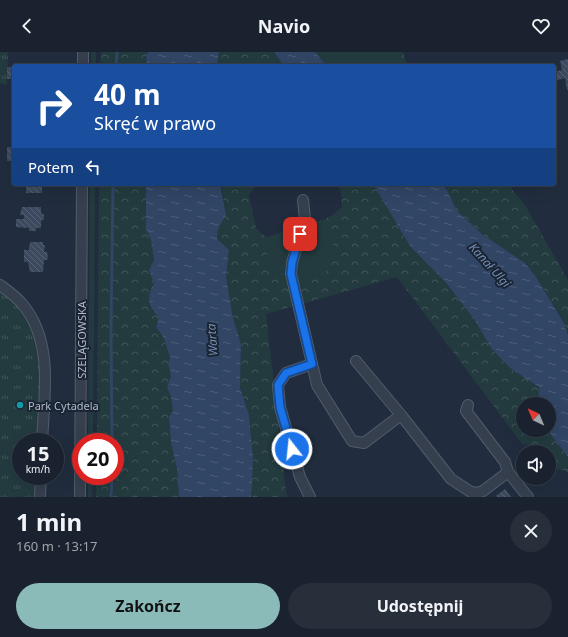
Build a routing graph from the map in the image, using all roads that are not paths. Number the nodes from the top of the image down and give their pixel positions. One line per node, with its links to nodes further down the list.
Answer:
1 (84, 52): 2 (street)
2 (83, 64)
3 (82, 186): 14 (street, SZELĄGOWSKA)
4 (303, 200): 7 (street)
5 (0, 285): 10 (street)
6 (356, 360): 9 (street)
7 (312, 364): 9 (street); 15 (street)
8 (468, 405): 11 (street)
9 (401, 415): 11 (street)
10 (42, 433)
11 (508, 472): 16 (street)
12 (41, 485): 13 (street)
13 (40, 497)
14 (80, 497)
15 (310, 497)
16 (528, 497)

